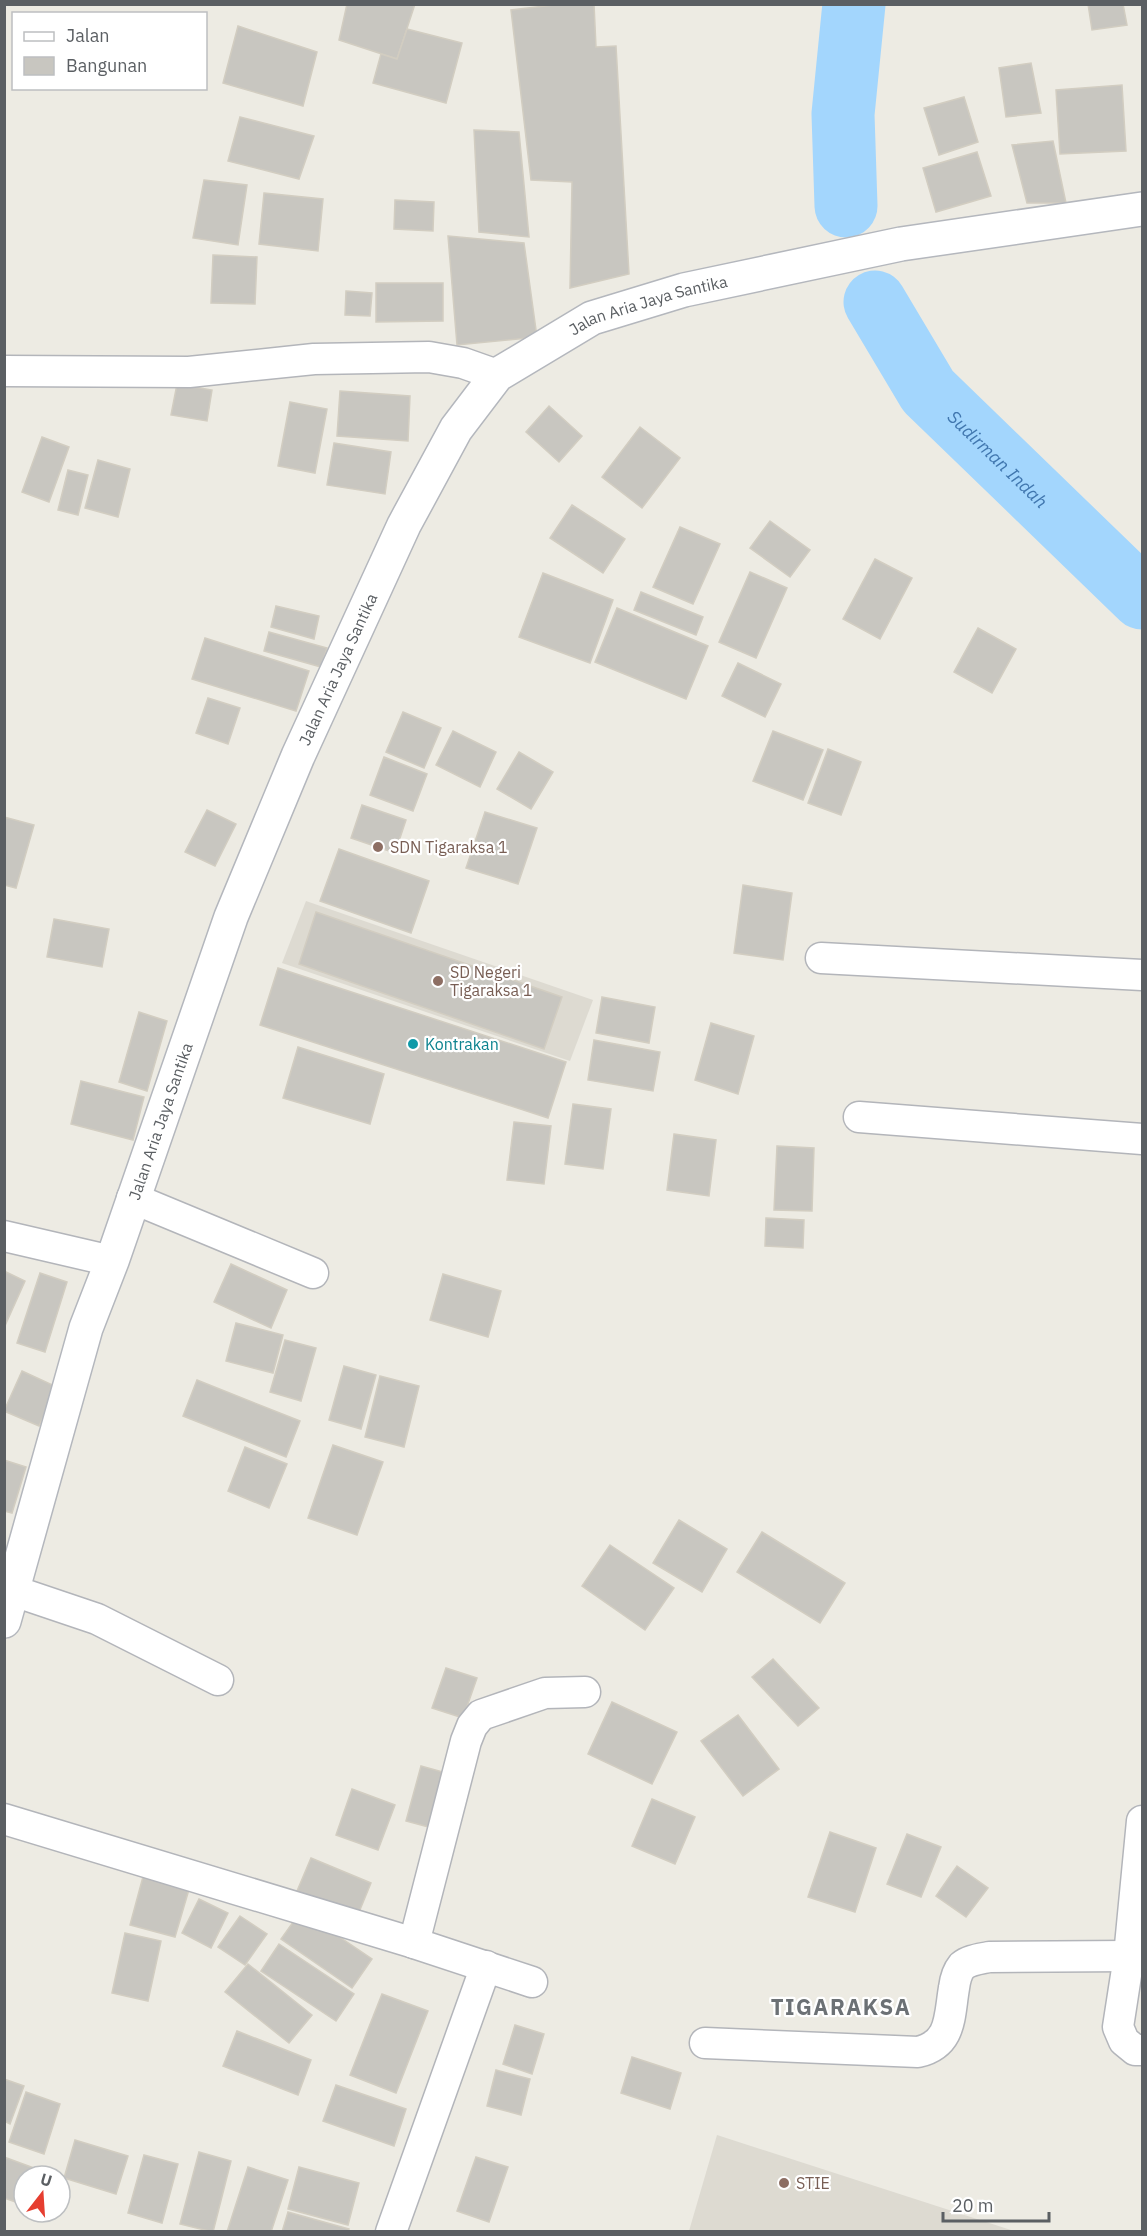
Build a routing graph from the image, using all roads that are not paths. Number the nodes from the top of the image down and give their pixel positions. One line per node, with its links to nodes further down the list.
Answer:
1 (1143, 209): 3 (street, Jalan Aria Jaya Santika)
2 (4, 371): 3 (street)
3 (497, 375): 8 (street, Jalan Aria Jaya Santika)
4 (821, 958): 5 (street)
5 (1143, 975)
6 (859, 1117): 7 (street)
7 (1143, 1139)
8 (132, 1198): 10 (street, Jalan Aria Jaya Santika); 11 (street)
9 (4, 1236): 10 (street)
10 (112, 1261): 12 (street, Jalan Aria Jaya Santika)
11 (313, 1273)
12 (9, 1606): 13 (street)
13 (218, 1680)
14 (585, 1692): 17 (street)
15 (4, 1819): 17 (street)
16 (1143, 1821): 18 (street)
17 (414, 1943): 19 (street)
18 (1129, 1956): 21 (street); 22 (street)
19 (486, 1966): 20 (street); 23 (street)
20 (532, 1982)
21 (705, 2043)
22 (1143, 2050)
23 (391, 2232)

